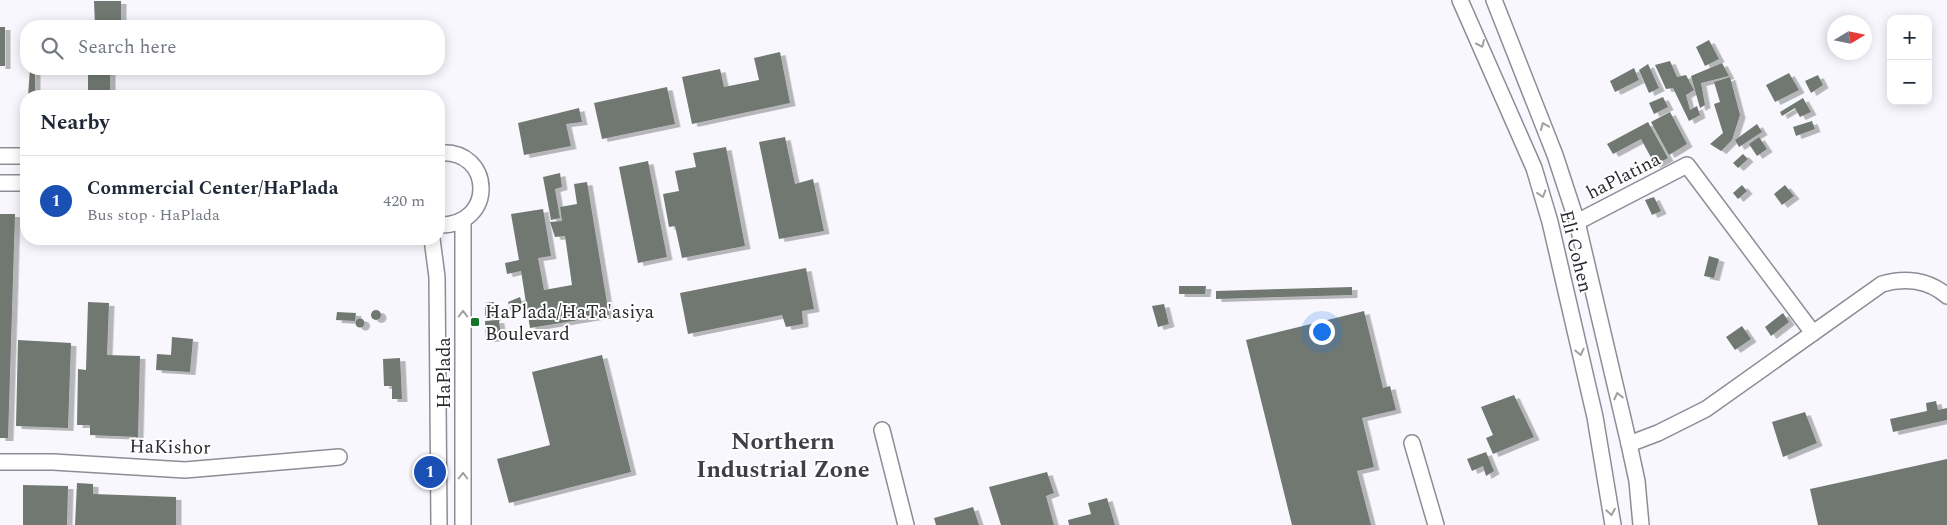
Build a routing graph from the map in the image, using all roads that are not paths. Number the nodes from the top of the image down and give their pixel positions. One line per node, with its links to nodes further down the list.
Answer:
1 (1460, 0): 23 (street, Eli Cohen, one-way to 23)
2 (1494, 0): 9 (street, Eli Cohen, one-way to 2)
3 (445, 153): 8 (street)
4 (0, 156): 5 (street)
5 (20, 156)
6 (0, 183): 7 (street)
7 (20, 183)
8 (462, 222): 10 (street); 20 (street, HaPlada, one-way to 8)
9 (1577, 222): 13 (street, haPlatina); 16 (street, Eli Cohen, one-way to 9)
10 (445, 226)
11 (433, 245): 19 (street, HaPlada)
12 (1947, 296): 13 (street)
13 (1813, 333): 16 (street)
14 (882, 430): 21 (street)
15 (1412, 443): 22 (street)
16 (1629, 444): 24 (street, Eli Cohen)
17 (339, 457): 18 (street, HaKishor)
18 (0, 462)
19 (439, 525)
20 (463, 525)
21 (906, 525)
22 (1436, 525)
23 (1613, 525)
24 (1641, 525)

